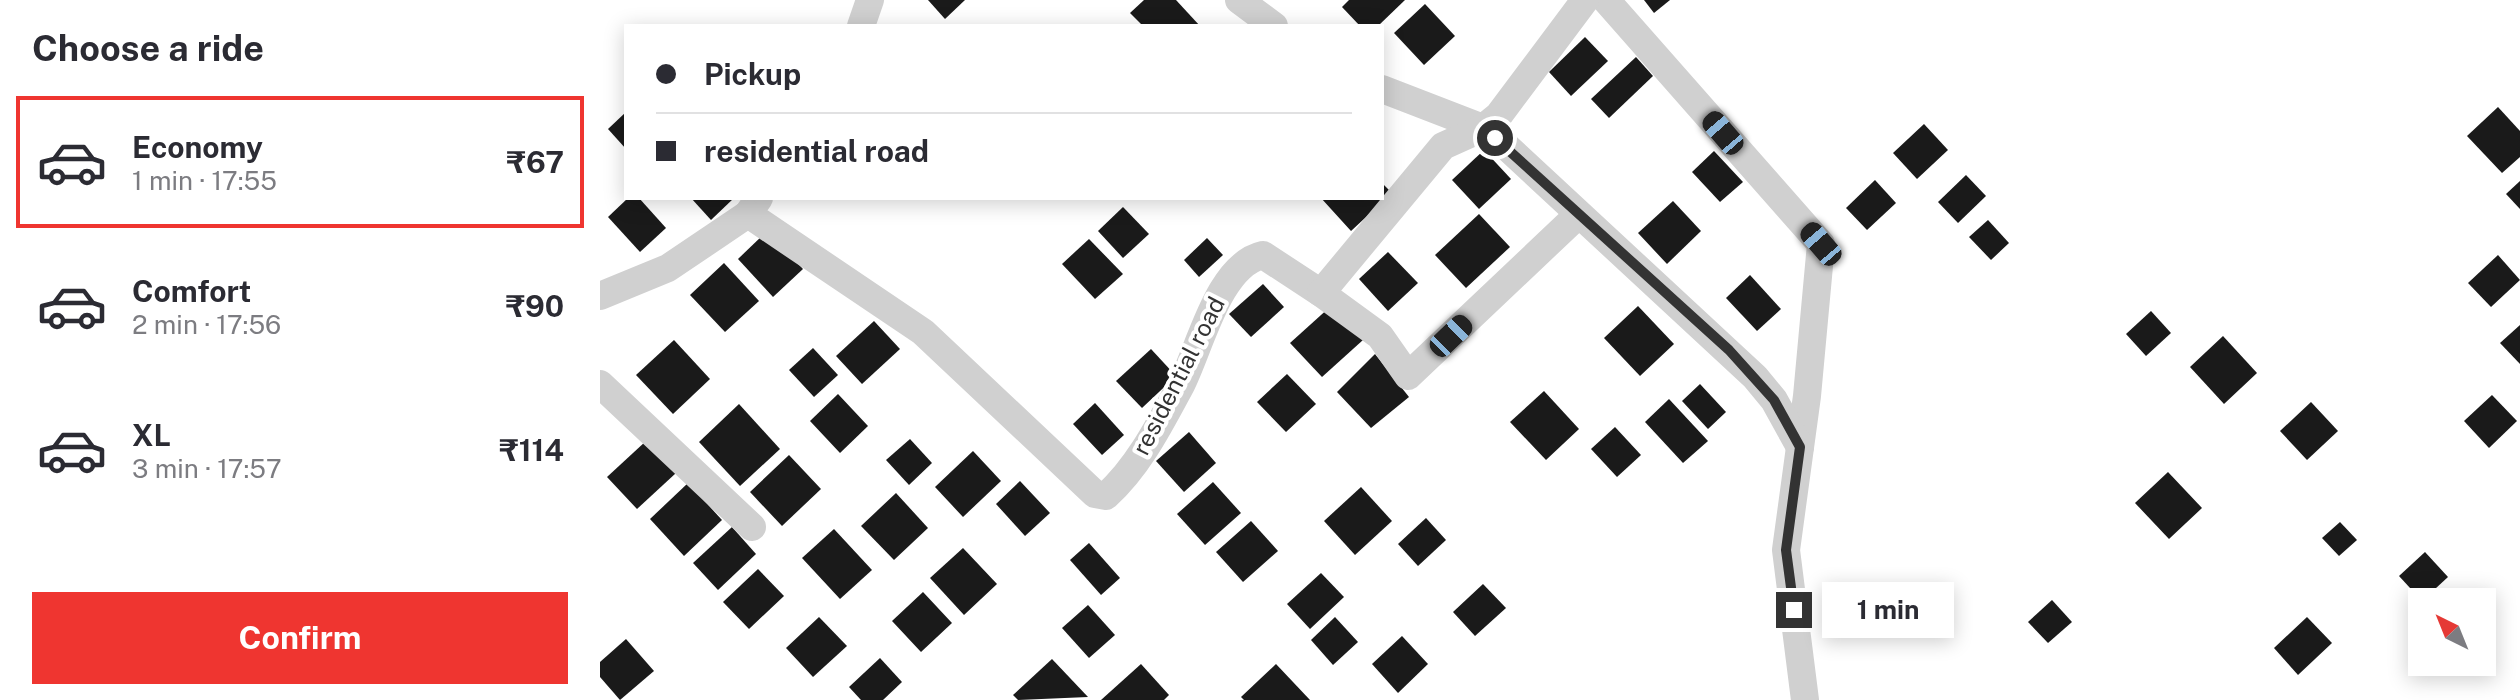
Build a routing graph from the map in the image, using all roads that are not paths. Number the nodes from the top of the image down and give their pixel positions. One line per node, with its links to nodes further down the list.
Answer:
1 (870, 0): 5 (street)
2 (1239, 0): 6 (street)
3 (1585, 0): 8 (street)
4 (1606, 0): 14 (street)
5 (862, 24)
6 (1271, 24)
7 (1384, 90): 8 (street)
8 (1483, 128): 10 (street); 11 (street)
9 (753, 206): 11 (street, residential road); 12 (street)
10 (1578, 215): 11 (street); 14 (street)
11 (1321, 293)
12 (600, 296)
13 (600, 384): 15 (street)
14 (1800, 447): 16 (street)
15 (752, 527)
16 (1805, 700)

